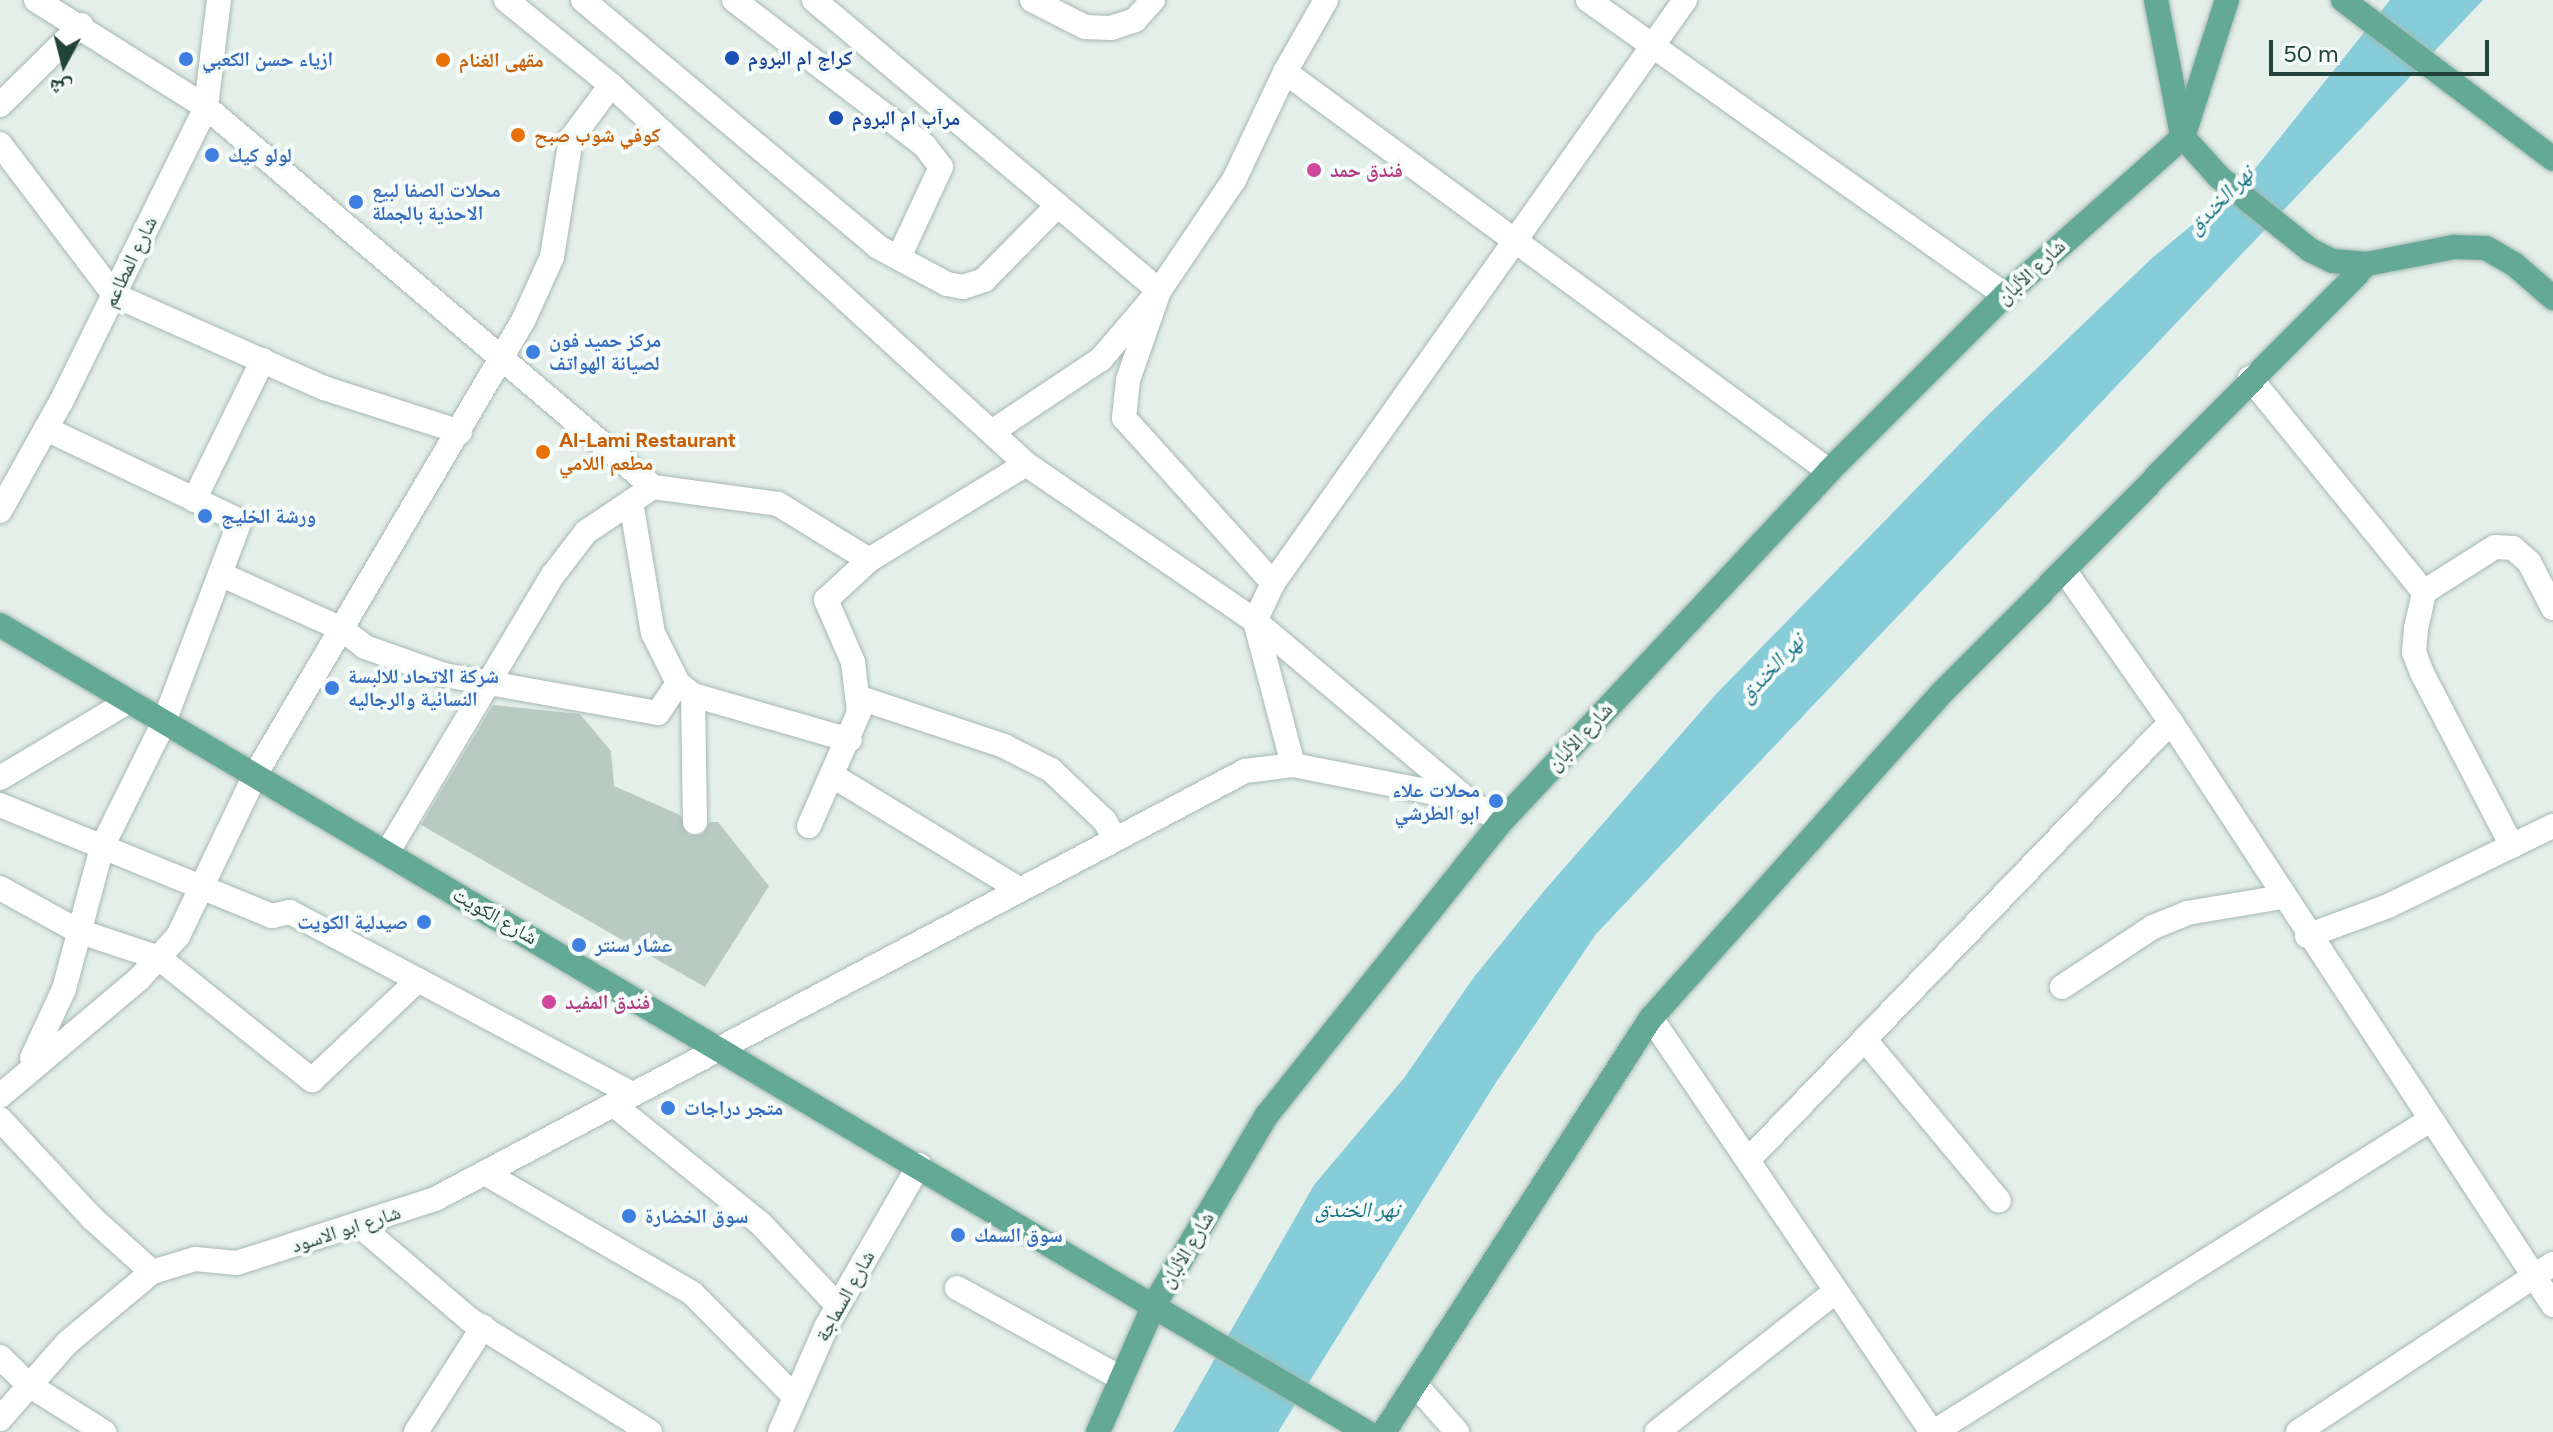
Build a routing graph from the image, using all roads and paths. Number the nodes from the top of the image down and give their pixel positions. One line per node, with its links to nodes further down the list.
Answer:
1 (36, 0): 15 (street)
2 (219, 0): 20 (street, شارع المطاعم)
3 (506, 0): 18 (street)
4 (583, 0): 26 (street)
5 (734, 0): 26 (street)
6 (814, 0): 24 (street)
7 (1032, 0): 8 (street)
8 (1153, 0)
9 (1326, 0): 17 (street)
10 (1588, 0): 16 (street)
11 (1685, 0): 16 (street)
12 (2156, 0): 21 (main road)
13 (2227, 0): 21 (main road)
14 (2343, 0): 23 (main road)
15 (81, 25): 19 (street); 20 (street)
16 (1653, 46): 25 (street); 30 (street)
17 (1285, 72): 25 (street); 28 (street)
18 (611, 85): 32 (street); 36 (street)
19 (0, 105)
20 (206, 107): 29 (street, شارع المطاعم); 32 (street)
21 (2183, 137): 27 (main road); 30 (main road, شارع الألبان)
22 (0, 144): 29 (street)
23 (2546, 154)
24 (1058, 205): 26 (street); 28 (street)
25 (1517, 242): 40 (street); 48 (street)
26 (899, 257)
27 (2367, 264): 31 (main road); 34 (main road)
28 (1159, 291): 36 (street); 48 (street)
29 (114, 295): 33 (street); 35 (street, شارع المطاعم)
30 (2005, 295): 40 (main road, شارع الألبان)
31 (2553, 298)
32 (502, 358): 37 (street); 41 (street)
33 (263, 360): 37 (street); 42 (street)
34 (2250, 378): 46 (main road); 49 (street)
35 (46, 429): 39 (street, شارع المطاعم); 42 (street)
36 (993, 431): 38 (street)
37 (460, 432): 53 (street)
38 (1026, 464): 45 (street); 51 (street)
39 (10, 470): 44 (street, شارع المطاعم)
40 (1829, 471): 69 (main road, شارع الألبان)
41 (653, 487): 43 (street); 45 (street)
42 (194, 500): 47 (street)
43 (631, 502): 54 (street); 56 (street)
44 (0, 511)
45 (869, 560): 55 (street)
46 (2064, 570): 60 (street); 85 (main road)
47 (220, 574): 53 (street); 59 (street)
48 (1273, 583): 51 (street)
49 (2424, 592): 50 (street); 73 (street)
50 (2553, 608)
51 (1255, 621): 62 (street); 66 (street)
52 (0, 625): 57 (main road, شارع الكويت)
53 (342, 629): 54 (street); 63 (street)
54 (490, 682): 58 (street); 75 (street)
55 (857, 697): 61 (street); 72 (street)
56 (688, 699): 58 (street); 58 (street); 61 (street); 68 (street)
57 (129, 701): 59 (main road, شارع الكويت); 65 (street)
58 (658, 713)
59 (164, 722): 63 (main road, شارع الكويت); 74 (street)
60 (2171, 722): 79 (street); 86 (street)
61 (850, 740): 64 (street)
62 (1293, 765): 66 (street, شارع ابو الاسود); 72 (street, شارع ابو الاسود)
63 (255, 775): 75 (main road, شارع الكويت); 77 (street)
64 (833, 776): 70 (street); 78 (street)
65 (0, 778)
66 (1466, 799): 69 (street)
67 (0, 805): 74 (street)
68 (695, 822)
69 (1501, 822): 102 (main road, شارع الألبان)
70 (809, 826)
71 (2553, 826): 73 (street)
72 (1115, 839): 78 (street, شارع ابو الاسود)
73 (2512, 846): 81 (street)
74 (102, 847): 77 (street); 80 (street)
75 (387, 853): 87 (main road, شارع الكويت)
76 (0, 888): 80 (street)
77 (202, 888): 82 (street); 83 (street)
78 (1019, 889): 87 (street, شارع ابو الاسود)
79 (2283, 897): 81 (street); 84 (street)
80 (78, 931): 82 (street); 88 (street)
81 (2307, 936): 92 (street)
82 (159, 958): 83 (street); 88 (street)
83 (418, 980): 90 (street)
84 (2062, 987)
85 (1651, 1018): 93 (street); 108 (main road)
86 (1865, 1040): 93 (street); 96 (street)
87 (717, 1046): 90 (street, شارع ابو الاسود); 94 (main road, شارع الكويت)
88 (21, 1077): 89 (street)
89 (0, 1096)
90 (623, 1099): 95 (street, شارع ابو الاسود); 104 (street)
91 (0, 1119): 99 (street)
92 (2430, 1120): 98 (street); 121 (street)
93 (1749, 1159): 101 (street)
94 (919, 1165): 102 (main road, شارع الكويت); 104 (street, شارع السماجة)
95 (485, 1173): 97 (street, شارع ابو الاسود); 110 (street)
96 (1999, 1201)
97 (360, 1226): 99 (street, شارع ابو الاسود); 105 (street)
98 (2544, 1270): 103 (street); 122 (street)
99 (152, 1272): 109 (street, شارع ابو الاسود)
100 (957, 1288): 107 (street)
101 (1835, 1292): 120 (street); 121 (street)
102 (1154, 1305): 107 (main road, شارع الألبان); 112 (main road, شارع الكويت)
103 (2553, 1305)
104 (838, 1306): 110 (street, شارع السماجة)
105 (483, 1327): 114 (street); 115 (street)
106 (0, 1357): 109 (street)
107 (1121, 1378): 117 (main road, شارع الألبان)
108 (1415, 1384): 118 (main road); 119 (street)
109 (29, 1385): 111 (street, شارع ابو الاسود); 113 (street)
110 (795, 1397): 116 (street, شارع السماجة)
111 (0, 1419)
112 (1359, 1427)
113 (104, 1432)
114 (416, 1432)
115 (650, 1432)
116 (780, 1432)
117 (1098, 1432)
118 (1384, 1432)
119 (1457, 1432)
120 (1657, 1432)
121 (1933, 1432)
122 (2298, 1432)

